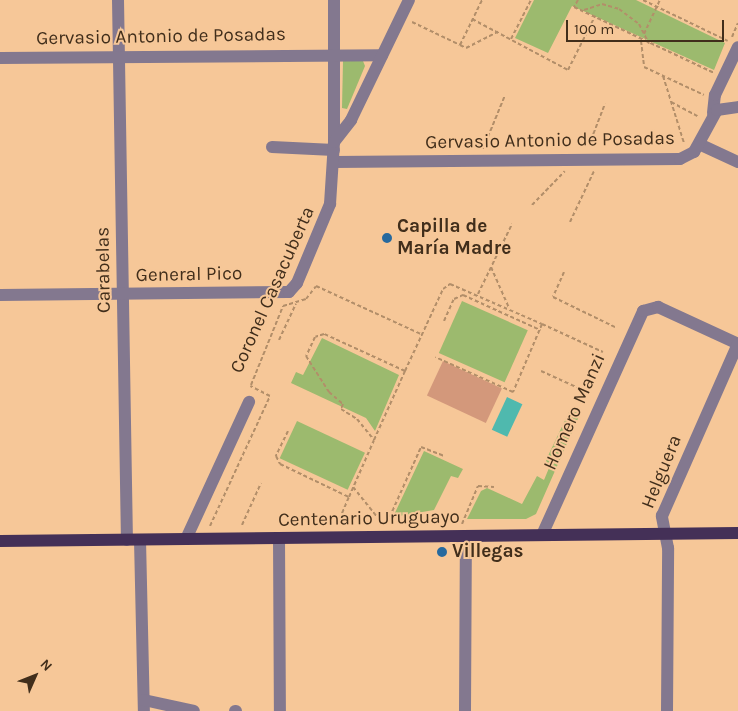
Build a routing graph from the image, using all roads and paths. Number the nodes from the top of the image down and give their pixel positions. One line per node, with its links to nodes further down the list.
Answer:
1 (118, 0): 23 (street, Carabelas)
2 (334, 0): 21 (street)
3 (409, 0): 12 (street, Coronel Casacuberta)
4 (482, 0): 13 (path)
5 (531, 0): 16 (path)
6 (578, 0): 10 (path)
7 (642, 0): 9 (path)
8 (660, 0): 9 (path)
9 (657, 7): 15 (path); 20 (path)
10 (583, 10): 11 (path); 15 (path)
11 (595, 16): 16 (path); 17 (path)
12 (401, 17): 19 (path); 22 (street, Coronel Casacuberta)
13 (472, 19): 14 (path); 19 (path)
14 (498, 32): 16 (path); 19 (path)
15 (644, 34): 18 (path)
16 (511, 39)
17 (642, 41): 18 (path); 26 (path)
18 (649, 44): 25 (path)
19 (460, 45)
20 (734, 45): 32 (street, Gervasio Antonio de Posadas)
21 (334, 54): 22 (street, Gervasio Antonio de Posadas); 23 (street, Gervasio Antonio de Posadas); 38 (street)
22 (382, 55): 38 (street, Coronel Casacuberta)
23 (118, 56): 24 (street, Gervasio Antonio de Posadas); 49 (street, Carabelas)
24 (0, 58)
25 (716, 74)
26 (663, 76): 28 (path); 29 (path)
27 (505, 95): 39 (path)
28 (706, 96)
29 (671, 102): 33 (path); 35 (path)
30 (605, 104): 34 (path)
31 (738, 106): 32 (street)
32 (713, 113): 36 (street, Gervasio Antonio de Posadas)
33 (697, 116)
34 (590, 140)
35 (684, 143)
36 (699, 144): 38 (street, Gervasio Antonio de Posadas); 40 (street)
37 (272, 147): 38 (street, Gervasio Antonio de Posadas)
38 (334, 151): 48 (street, Coronel Casacuberta)
39 (481, 153)
40 (738, 162)
41 (565, 171): 43 (path)
42 (594, 171): 44 (path)
43 (532, 205)
44 (570, 222)
45 (512, 224): 46 (path)
46 (491, 267): 50 (path); 54 (path)
47 (564, 272): 57 (path)
48 (289, 292): 49 (street, General Pico); 53 (path, Coronel Casacuberta)
49 (123, 294): 51 (street, General Pico); 87 (street, Carabelas)
50 (478, 294): 54 (path); 59 (path)
51 (0, 295)
52 (296, 304): 53 (path); 59 (path); 60 (path)
53 (283, 306): 66 (path, Coronel Casacuberta)
54 (509, 308): 56 (path)
55 (444, 321): 58 (path)
56 (542, 324): 58 (path); 62 (path)
57 (615, 327)
58 (540, 330): 63 (path)
59 (421, 334): 65 (path)
60 (279, 340)
61 (738, 344): 81 (street, Helguera); 83 (street, Homero Manzi)
62 (603, 352)
63 (435, 357)
64 (541, 370): 67 (path)
65 (405, 371): 70 (path); 70 (path)
66 (250, 386): 68 (path, Coronel Casacuberta); 78 (path)
67 (585, 390)
68 (249, 402): 86 (street, Coronel Casacuberta)
69 (288, 431): 75 (path)
70 (374, 440): 73 (path)
71 (444, 456): 77 (path)
72 (261, 484): 79 (path)
73 (353, 487): 75 (path); 76 (path)
74 (494, 487): 80 (path)
75 (349, 497): 84 (path)
76 (382, 523)
77 (387, 523)
78 (210, 526)
79 (242, 526)
80 (464, 531): 83 (main road, Centenario Uruguayo); 84 (main road, Centenario Uruguayo); 93 (street)
81 (663, 533): 82 (main road, Centenario Uruguayo); 83 (main road, Centenario Uruguayo); 94 (street, Helguera)
82 (738, 533)
83 (542, 535)
84 (332, 537): 85 (main road, Centenario Uruguayo)
85 (279, 538): 86 (main road, Centenario Uruguayo); 92 (street)
86 (186, 539): 88 (main road, Centenario Uruguayo)
87 (127, 540): 88 (main road, Centenario Uruguayo); 89 (main road, Centenario Uruguayo)
88 (140, 540): 90 (street)
89 (0, 541)
90 (144, 705): 91 (street)
91 (194, 711)
92 (280, 711)
93 (465, 711)
94 (667, 711)

